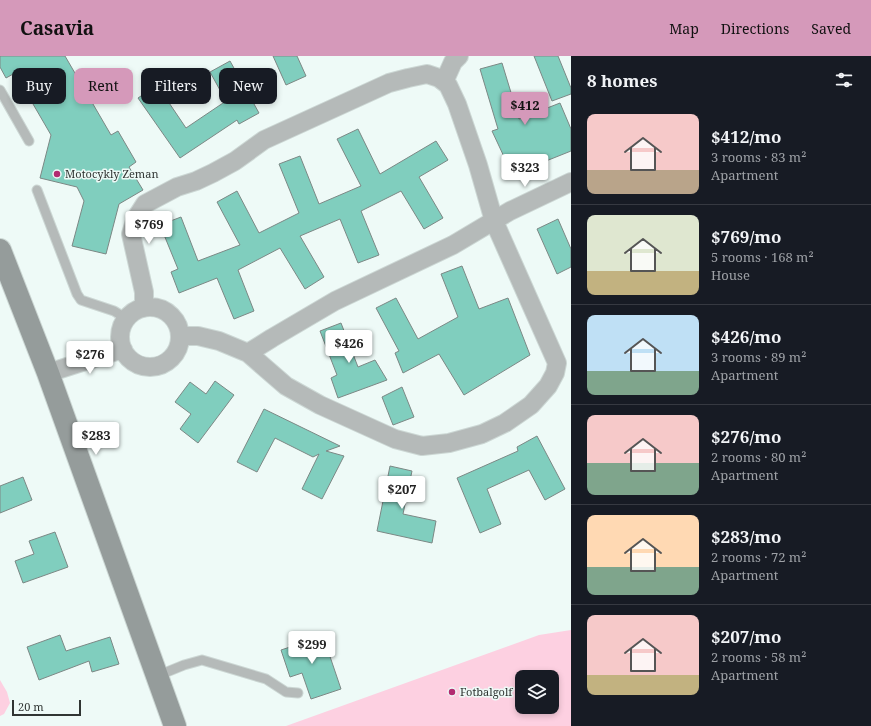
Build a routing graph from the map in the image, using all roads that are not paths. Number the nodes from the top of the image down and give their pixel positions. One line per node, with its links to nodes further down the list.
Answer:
1 (459, 56): 2 (street)
2 (444, 82): 7 (street); 9 (street)
3 (0, 90): 4 (lane)
4 (29, 141)
5 (571, 182): 7 (street)
6 (37, 190): 10 (lane)
7 (494, 221): 13 (street); 14 (street)
8 (0, 250): 15 (main road)
9 (144, 308): 10 (street); 11 (street)
10 (126, 319): 12 (street)
11 (180, 336): 12 (street); 13 (street)
12 (123, 348): 15 (street)
13 (248, 353): 14 (street)
14 (564, 360)
15 (48, 373): 16 (main road)
16 (157, 676): 17 (lane); 18 (main road)
17 (298, 693)
18 (175, 726)

